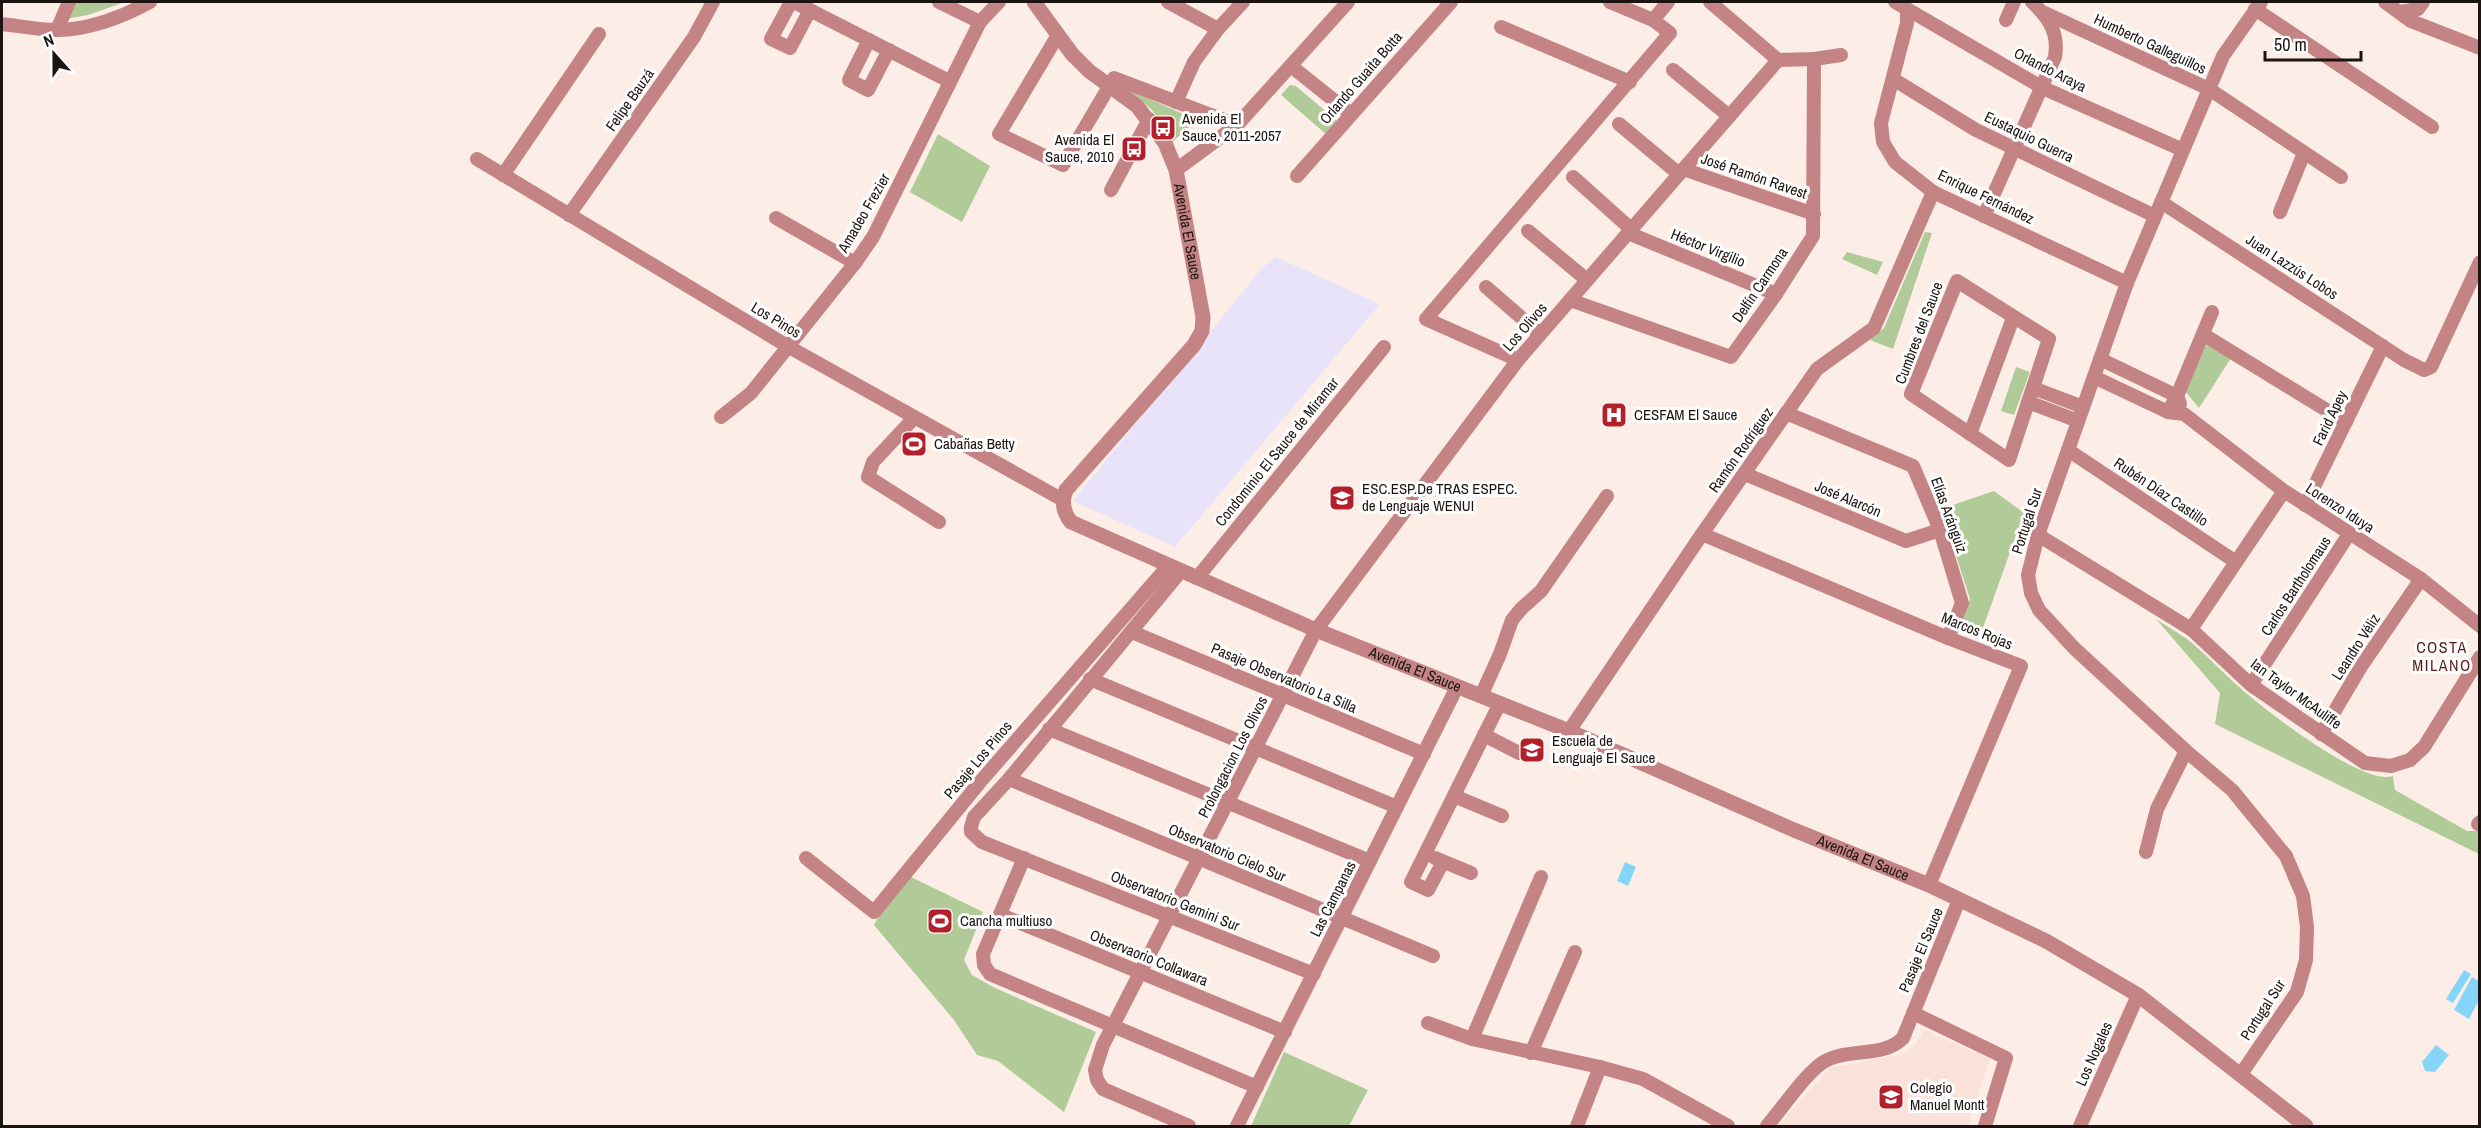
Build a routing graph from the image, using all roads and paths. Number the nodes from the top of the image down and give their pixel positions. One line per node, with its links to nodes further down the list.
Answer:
1 (69, 2): 30 (street)
2 (150, 2): 30 (street)
3 (713, 2): 69 (street, Felipe Bauzá)
4 (793, 2): 21 (street); 21 (street)
5 (939, 2): 26 (street)
6 (999, 2): 26 (street, Amadeo Frezier)
7 (1034, 2): 32 (street, Avenida El Sauce)
8 (1168, 2): 29 (street)
9 (1243, 2): 29 (street)
10 (1348, 2): 39 (street)
11 (1451, 2): 48 (street, Orlando Guaita Botta)
12 (1610, 2): 24 (street)
13 (1668, 2): 24 (street)
14 (1710, 2): 38 (street)
15 (2014, 2): 25 (street)
16 (2032, 2): 23 (street)
17 (2385, 2): 22 (street)
18 (2423, 2): 22 (street)
19 (1901, 5): 41 (street, Enrique Fernández); 45 (street, Orlando Araya)
20 (2258, 5): 46 (street, Portugal Sur); 53 (street)
21 (810, 10): 33 (street)
22 (2400, 12): 34 (street)
23 (2045, 14): 45 (street); 46 (street, Humberto Galleguillos)
24 (1653, 20): 43 (street)
25 (2006, 20)
26 (980, 22): 42 (street, Amadeo Frezier)
27 (2, 24): 30 (street)
28 (1501, 27): 43 (street)
29 (1218, 29): 47 (street)
30 (57, 30)
31 (599, 34): 60 (street)
32 (1058, 35): 44 (street, Avenida El Sauce); 44 (street)
33 (869, 40): 35 (street); 35 (street)
34 (2480, 48)
35 (889, 50): 42 (street)
36 (1841, 55): 37 (street)
37 (1814, 59): 38 (street); 68 (street, Delfín Carmona)
38 (1778, 60): 49 (street, Los Olivos)
39 (1292, 66): 48 (street); 52 (street)
40 (1673, 70): 49 (street)
41 (1893, 78): 54 (street, Eustaquio Guerra); 65 (street, Enrique Fernández)
42 (949, 81): 76 (street, Amadeo Frezier)
43 (1630, 82): 90 (street)
44 (1109, 84): 47 (street); 50 (street, Avenida El Sauce)
45 (2043, 88): 54 (street); 55 (street, Orlando Araya)
46 (2209, 88): 55 (street, Portugal Sur); 56 (street, Humberto Galleguillos)
47 (1176, 102): 52 (street)
48 (1351, 114): 61 (street, Orlando Guaita Botta)
49 (1729, 116): 59 (street, Los Olivos)
50 (1149, 120): 58 (street, Avenida El Sauce); 64 (street)
51 (1619, 124): 59 (street, José Ramón Ravest)
52 (1237, 126): 58 (street)
53 (2432, 127)
54 (2015, 149): 70 (street); 71 (street, Eustaquio Guerra)
55 (2183, 150): 66 (street, Portugal Sur)
56 (2304, 153): 63 (street, Humberto Galleguillos); 67 (street)
57 (477, 159): 60 (street, Los Pinos)
58 (1176, 170): 108 (street, Avenida El Sauce)
59 (1681, 171): 68 (street, José Ramón Ravest); 74 (street, Los Olivos)
60 (503, 175): 69 (street, Los Pinos)
61 (1297, 176)
62 (1573, 177): 74 (street, Héctor Virgilio)
63 (2340, 177)
64 (1111, 190)
65 (1933, 192): 70 (street, Enrique Fernández); 97 (street, Ramón Rodríguez)
66 (2161, 202): 71 (street, Portugal Sur); 86 (street, Juan Lazzús Lobos)
67 (2280, 212)
68 (1814, 214): 80 (street, Delfín Carmona)
69 (569, 215): 87 (street, Los Pinos)
70 (1984, 216): 78 (street, Enrique Fernández)
71 (2155, 216): 78 (street, Portugal Sur)
72 (776, 218): 76 (street)
73 (1528, 231): 77 (street)
74 (1630, 231): 77 (street, Los Olivos); 80 (street, Héctor Virgilio)
75 (2480, 262): 86 (street, Juan Lazzús Lobos)
76 (855, 263): 87 (street, Amadeo Frezier)
77 (1587, 280): 81 (street, Los Olivos)
78 (2127, 283): 89 (street, Portugal Sur)
79 (1486, 287): 84 (street)
80 (1776, 294): 81 (street, Delfín Carmona)
81 (1570, 300): 84 (street, Los Olivos)
82 (2212, 312): 85 (street)
83 (2013, 318): 92 (street, Cumbres del Sauce); 103 (street); 103 (street, Cumbres del Sauce)
84 (1540, 334): 90 (street, Los Olivos)
85 (2204, 335): 93 (street); 102 (street)
86 (2383, 346): 102 (street, Farid Apey)
87 (789, 347): 99 (street, Amadeo Frezier); 100 (street, Los Pinos)
88 (1384, 347): 117 (street, Condominio El Sauce de Miramar)
89 (2100, 359): 91 (street, Portugal Sur); 93 (street)
90 (1518, 360): 121 (street, Los Olivos)
91 (2094, 377): 95 (street, Portugal Sur); 96 (street)
92 (2033, 388): 94 (street, Cumbres del Sauce); 95 (street)
93 (2177, 396): 96 (street); 98 (street)
94 (2028, 402): 101 (street); 103 (street, Cumbres del Sauce)
95 (2083, 407): 101 (street, Portugal Sur)
96 (2168, 412): 98 (street)
97 (1786, 413): 105 (street, Ramón Rodríguez); 111 (street, Elías Aránguiz)
98 (2184, 414): 106 (street, Lorenzo Iduya)
99 (721, 417)
100 (914, 418): 108 (street, Los Pinos); 110 (street)
101 (2078, 420): 104 (street, Portugal Sur)
102 (2346, 422): 109 (street, Farid Apey)
103 (1970, 434)
104 (2068, 450): 114 (street, Portugal Sur); 115 (street, Rubén Díaz Castillo)
105 (1745, 474): 111 (street, José Alarcón); 112 (street, Ramón Rodríguez)
106 (2284, 491): 109 (street, Lorenzo Iduya); 115 (street)
107 (1607, 496): 129 (street)
108 (1063, 500): 116 (street, Avenida El Sauce)
109 (2305, 505): 113 (street, Lorenzo Iduya)
110 (939, 522)
111 (1940, 530): 123 (street, Elías Aránguiz)
112 (1702, 534): 123 (street, Marcos Rojas); 132 (street, Ramón Rodríguez)
113 (2349, 534): 118 (street, Lorenzo Iduya); 126 (street, Carlos Bartholomaus)
114 (2038, 535): 120 (street, Ian Taylor McAuliffe); 136 (street, Portugal Sur)
115 (2236, 562): 120 (street)
116 (1174, 569): 117 (street, Avenida El Sauce); 122 (street, Observatorio Gemini Sur); 146 (street, Pasaje Los Pinos)
117 (1197, 578): 121 (street, Avenida El Sauce)
118 (2421, 579): 119 (street, Lorenzo Iduya); 133 (street, Leandro Véliz)
119 (2480, 626)
120 (2191, 629): 126 (street, Ian Taylor McAuliffe)
121 (1316, 630): 127 (street, Avenida El Sauce); 128 (street, Prolongacion Los Olivos)
122 (1132, 632): 125 (street, Observatorio Gemini Sur); 128 (street, Pasaje Observatorio La Silla)
123 (1948, 638): 153 (street, Marcos Rojas)
124 (2480, 657): 133 (street, Ian Taylor McAuliffe)
125 (1090, 679): 131 (street, Observatorio Gemini Sur); 135 (street)
126 (2251, 686): 133 (street, Ian Taylor McAuliffe)
127 (1457, 687): 129 (street, Avenida El Sauce); 138 (street, Las Campanas)
128 (1283, 695): 135 (street, Prolongacion Los Olivos); 138 (street, Pasaje Observatorio La Silla)
129 (1480, 696): 130 (street, Avenida El Sauce)
130 (1500, 704): 132 (street, Avenida El Sauce); 134 (street)
131 (1049, 729): 139 (street, Observatorio Gemini Sur); 141 (street)
132 (1569, 731): 153 (street, Avenida El Sauce)
133 (2321, 734)
134 (1484, 735): 137 (street); 140 (street)
135 (1256, 748): 141 (street, Prolongacion Los Olivos); 142 (street)
136 (2186, 752): 144 (street); 170 (street, Portugal Sur)
137 (1519, 753)
138 (1424, 754): 142 (street, Las Campanas)
139 (1009, 780): 147 (street, Observatorio Gemini Sur); 148 (street, Observatorio Cielo Sur)
140 (1454, 796): 143 (street); 145 (street)
141 (1228, 803): 148 (street, Prolongacion Los Olivos); 149 (street)
142 (1397, 807): 149 (street, Las Campanas)
143 (1502, 816)
144 (2146, 852)
145 (1425, 854): 150 (street); 150 (street)
146 (806, 858)
147 (1024, 858): 155 (street); 156 (street, Observatorio Gemini Sur)
148 (1200, 859): 156 (street, Prolongacion Los Olivos); 157 (street, Observatorio Cielo Sur)
149 (1370, 861): 157 (street, Las Campanas)
150 (1443, 862): 151 (street)
151 (1471, 873)
152 (1541, 877): 167 (street)
153 (1929, 885): 154 (street, Avenida El Sauce)
154 (1959, 900): 162 (street, Avenida El Sauce); 163 (street, Pasaje El Sauce)
155 (1001, 915): 160 (street, Observaorio Collawara); 165 (street)
156 (1170, 916): 160 (street, Prolongacion Los Olivos); 161 (street, Observatorio Gemini Sur)
157 (1342, 918): 159 (street, Observatorio Cielo Sur); 161 (street, Las Campanas)
158 (1575, 952): 168 (street)
159 (1433, 956)
160 (1142, 973): 165 (street, Prolongacion Los Olivos); 166 (street, Observaorio Collawara)
161 (1314, 974): 166 (street, Las Campanas)
162 (2138, 995): 170 (street, Avenida El Sauce); 178 (street, Los Nogales)
163 (1913, 1013): 176 (street, Pasaje El Sauce); 177 (street, Pasaje El Sauce)
164 (1428, 1023): 167 (street)
165 (1114, 1028): 171 (street); 172 (street, Prolongacion Los Olivos)
166 (1285, 1032): 171 (street, Las Campanas)
167 (1472, 1039): 168 (street)
168 (1531, 1053): 169 (street)
169 (1600, 1067): 174 (street); 175 (street)
170 (2241, 1074): 179 (street, Avenida El Sauce)
171 (1257, 1087): 173 (street, Las Campanas)
172 (1189, 1126)
173 (1237, 1126)
174 (1577, 1126)
175 (1728, 1126)
176 (1767, 1126)
177 (1984, 1126)
178 (2080, 1126)
179 (2306, 1126)

